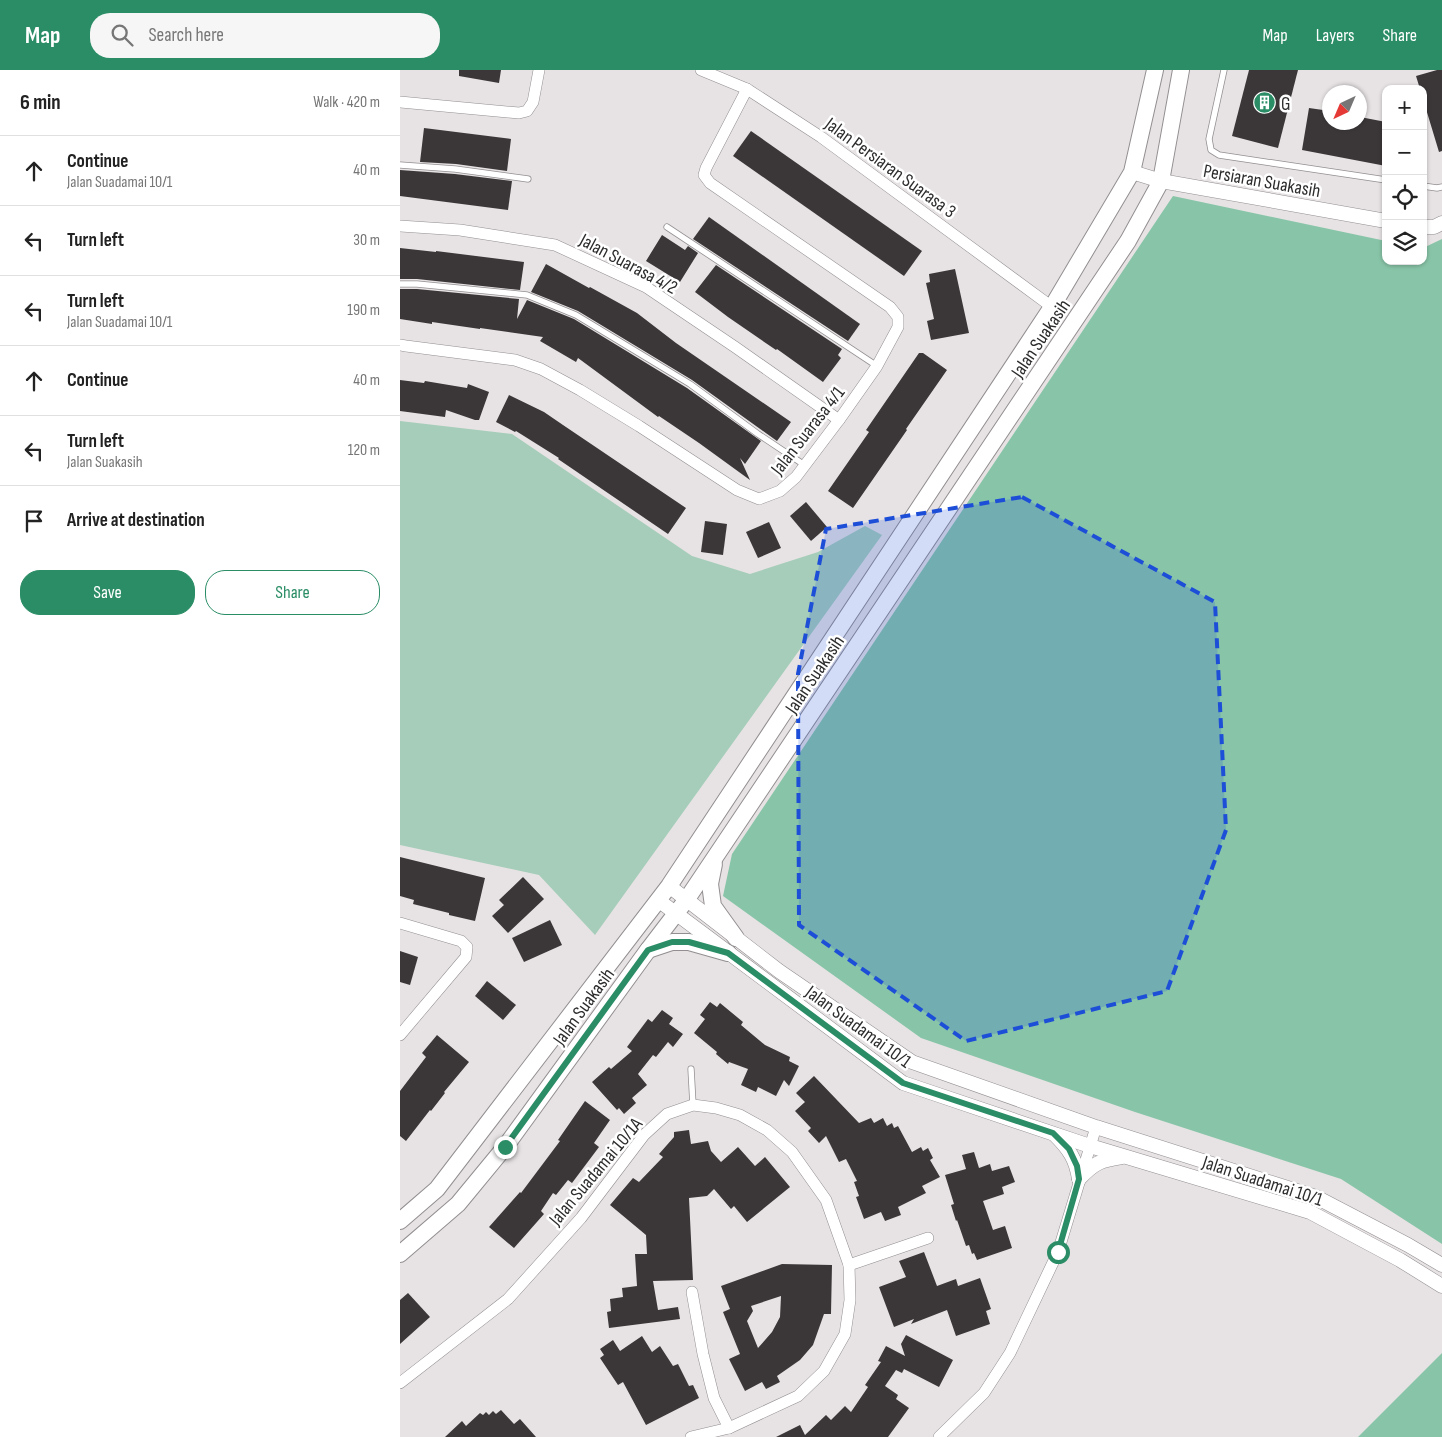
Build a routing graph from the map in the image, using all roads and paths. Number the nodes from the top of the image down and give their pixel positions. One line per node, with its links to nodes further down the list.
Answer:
1 (539, 70): 7 (street)
2 (701, 70): 6 (street, Jalan Persiaran Suarasa 3)
3 (1155, 70): 9 (main road, Jalan Suakasih)
4 (1182, 70): 12 (main road, Jalan Suakasih)
5 (1224, 70): 11 (lane)
6 (746, 89): 21 (street, Jalan Persiaran Suarasa 3); 23 (street, Jalan Suarasa 4/1)
7 (400, 102)
8 (400, 165): 10 (lane)
9 (1132, 172): 12 (street, Persiaran Suakasih); 21 (main road, Jalan Suakasih)
10 (528, 179)
11 (1382, 179)
12 (1161, 181): 15 (street, Persiaran Suakasih); 26 (main road, Jalan Suakasih)
13 (1442, 186): 14 (lane)
14 (1427, 187)
15 (1382, 220)
16 (1442, 223): 19 (street)
17 (400, 226): 24 (street, Jalan Suarasa 4/2)
18 (667, 227): 23 (lane)
19 (1427, 227)
20 (400, 284): 25 (lane)
21 (1052, 307): 27 (main road, Jalan Suakasih)
22 (400, 345): 25 (street, Jalan Suarasa 4/1)
23 (877, 366): 24 (street, Jalan Suarasa 4/1)
24 (839, 420): 25 (street, Jalan Suarasa 4/1)
25 (806, 466)
26 (715, 857): 28 (main road, Jalan Suakasih); 32 (main road)
27 (669, 886): 28 (street, Jalan Suadamai 10/1); 29 (main road, Jalan Suakasih)
28 (687, 899): 30 (main road, Jalan Suakasih); 32 (street, Jalan Suadamai 10/1)
29 (658, 900): 30 (street, Jalan Suadamai 10/1); 43 (main road, Jalan Suakasih)
30 (675, 914): 33 (main road, Jalan Suakasih); 34 (street, Jalan Suadamai 10/1)
31 (400, 924): 35 (street)
32 (736, 938): 38 (street, Jalan Suadamai 10/1)
33 (648, 950): 34 (main road); 45 (main road, Jalan Suakasih)
34 (728, 953): 39 (street, Jalan Suadamai 10/1)
35 (400, 1035)
36 (691, 1069): 37 (lane)
37 (693, 1105): 46 (street, Jalan Suadamai 10/1A); 50 (street, Jalan Suadamai 10/1A)
38 (1096, 1127): 40 (street); 47 (street, Jalan Suadamai 10/1)
39 (1053, 1133): 40 (street, Jalan Suadamai 10/1); 42 (street)
40 (1090, 1146): 41 (street, Jalan Suadamai 10/1); 42 (street)
41 (1126, 1156): 42 (street); 48 (street, Jalan Suadamai 10/1)
42 (1079, 1179): 53 (street)
43 (400, 1221)
44 (928, 1238): 46 (street)
45 (400, 1254)
46 (849, 1265): 51 (street, Jalan Suadamai 10/1A)
47 (1442, 1265)
48 (1442, 1286)
49 (692, 1292): 51 (street)
50 (400, 1383)
51 (729, 1428): 52 (street, Jalan Suadamai 10/1A)
52 (691, 1437)
53 (939, 1437)

